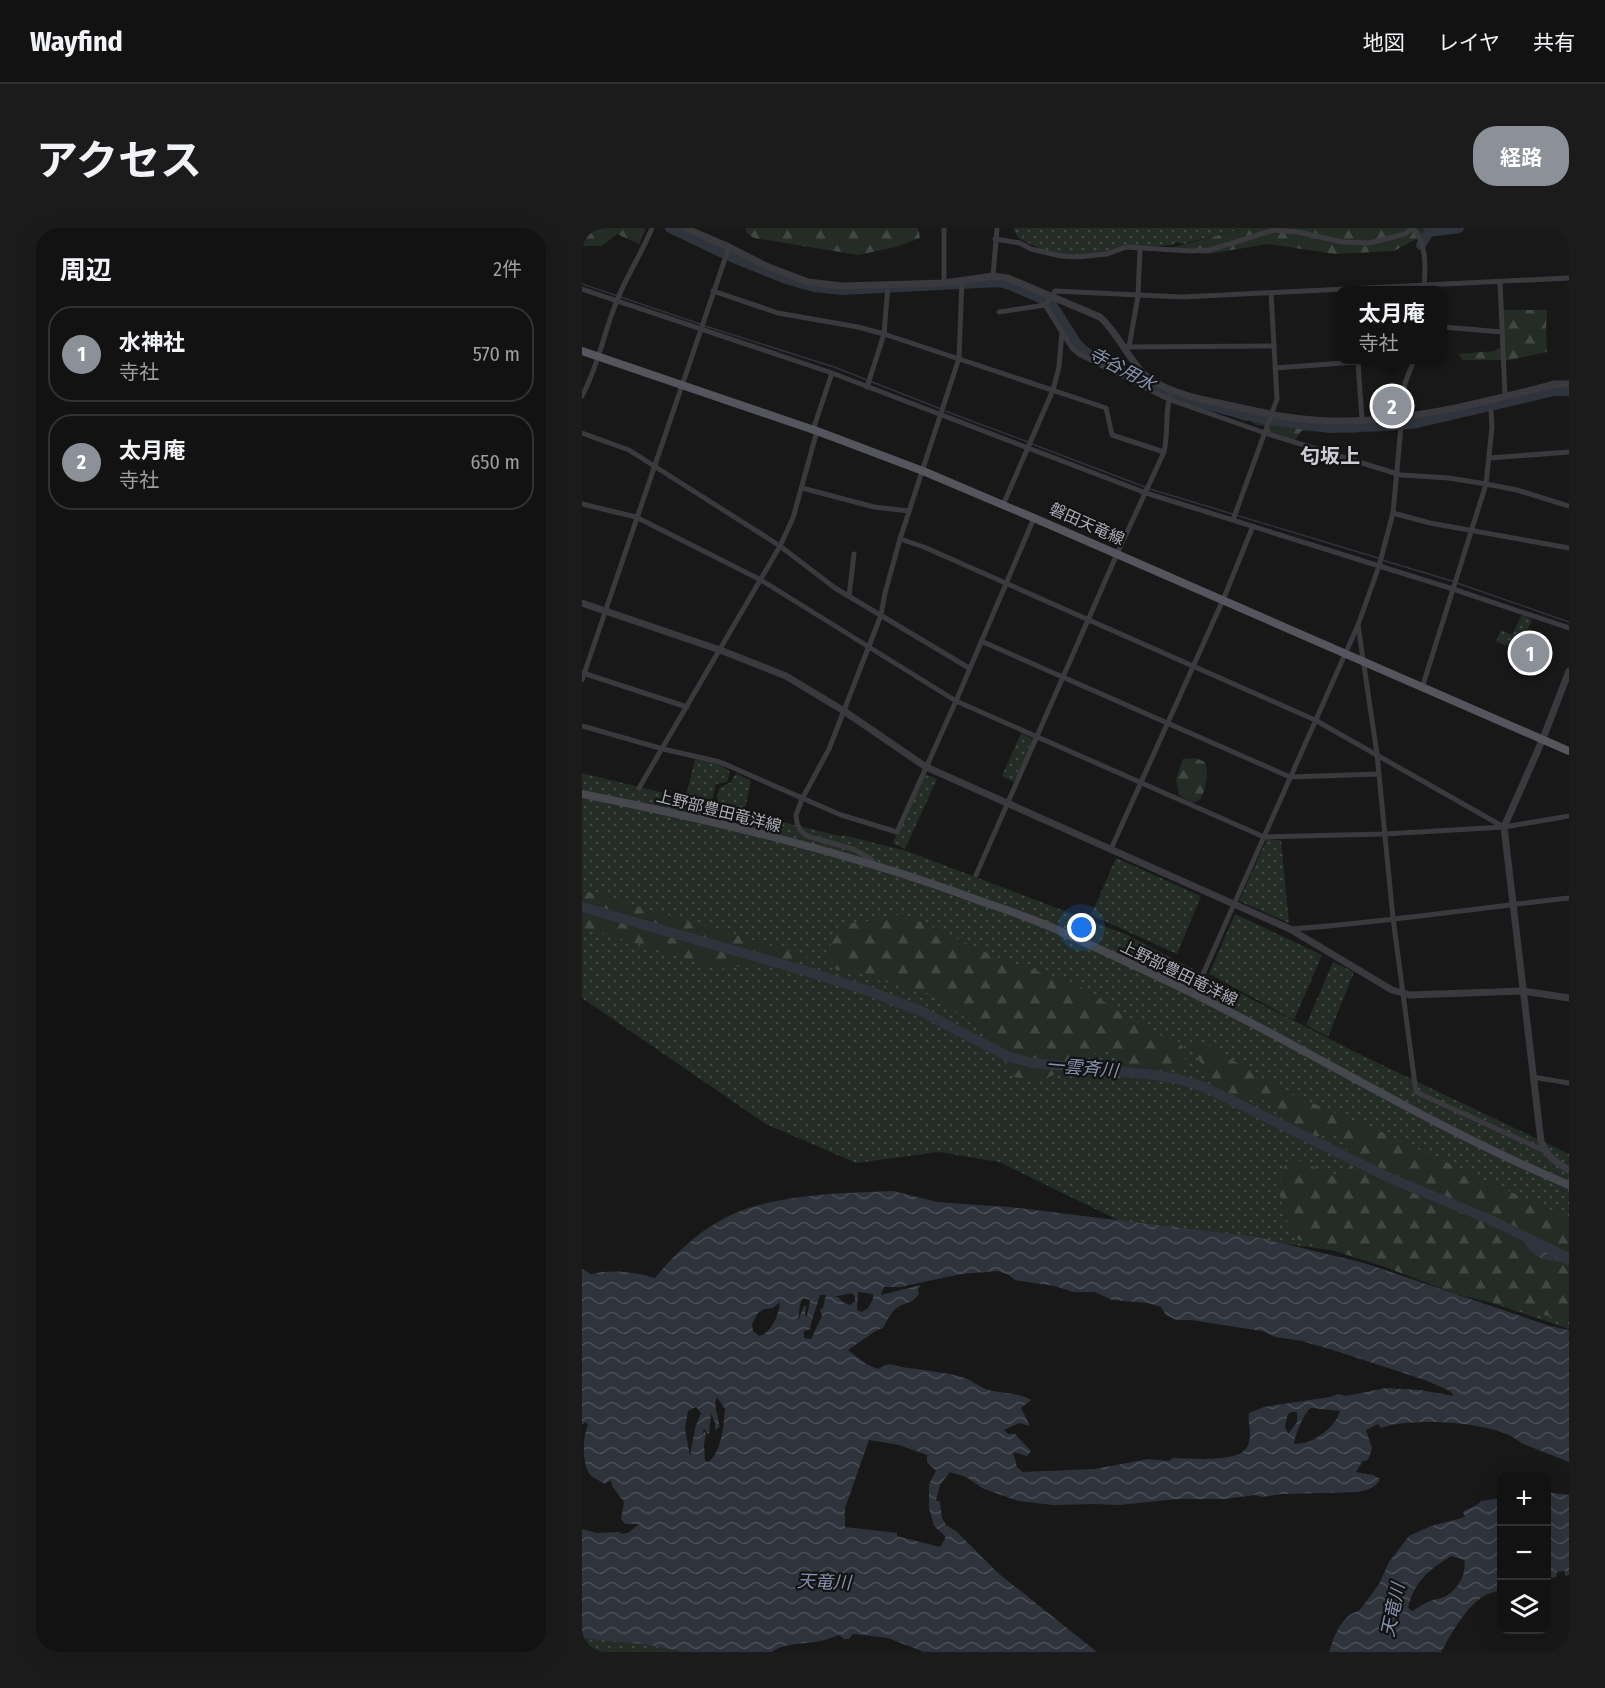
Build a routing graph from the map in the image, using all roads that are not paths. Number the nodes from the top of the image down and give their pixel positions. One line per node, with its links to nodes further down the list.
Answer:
1 (652, 228): 23 (street)
2 (685, 228): 7 (street)
3 (944, 228): 13 (street)
4 (997, 228): 6 (street)
5 (1413, 228): 8 (street); 15 (street)
6 (996, 239): 8 (street); 9 (street)
7 (729, 247): 14 (street); 18 (street)
8 (1140, 248): 22 (street)
9 (993, 276): 11 (street); 21 (street)
10 (1569, 278): 12 (street)
11 (962, 280): 13 (street); 35 (street)
12 (1500, 282): 16 (street); 29 (street)
13 (944, 283): 14 (street)
14 (888, 285): 30 (street)
15 (1424, 286)
16 (1447, 286)
17 (582, 289): 23 (street)
18 (713, 291): 27 (street); 30 (street)
19 (1336, 291): 20 (street)
20 (1271, 293): 22 (street); 31 (street)
21 (1051, 296): 22 (street); 24 (street); 32 (street)
22 (1138, 296): 32 (street)
23 (617, 301): 27 (street); 34 (street)
24 (1045, 305): 25 (street); 28 (street)
25 (999, 312)
26 (1447, 327): 29 (street)
27 (700, 328): 40 (street); 42 (street)
28 (1062, 332): 44 (street); 48 (street)
29 (1502, 332): 47 (street)
30 (884, 334): 35 (street); 43 (street)
31 (1274, 346): 32 (street); 39 (street)
32 (1127, 347): 45 (street)
33 (582, 351): 34 (main road, 磐田天竜線)
34 (598, 357): 42 (main road, 磐田天竜線); 46 (street)
35 (959, 358): 44 (street); 50 (street)
36 (1336, 364): 39 (street)
37 (1358, 364): 53 (street)
38 (1412, 364): 52 (street)
39 (1275, 368): 51 (street)
40 (832, 373): 43 (street); 54 (street)
41 (1569, 384): 47 (street)
42 (681, 385): 54 (main road, 磐田天竜線); 61 (street)
43 (867, 387): 50 (street)
44 (1053, 390): 57 (street); 58 (street)
45 (1172, 390): 48 (street); 51 (street)
46 (582, 396)
47 (1505, 396): 52 (street)
48 (1168, 399): 56 (street); 58 (street)
49 (1491, 411): 60 (street)
50 (941, 415): 57 (street); 62 (street)
51 (1272, 415): 53 (street); 56 (street)
52 (1401, 418): 53 (street); 63 (street)
53 (1362, 420)
54 (815, 430): 62 (main road, 磐田天竜線); 65 (street)
55 (582, 433): 61 (street)
56 (1265, 433): 63 (street); 74 (street)
57 (1028, 448): 66 (street); 68 (street)
58 (1164, 452): 66 (street)
59 (1569, 452): 60 (street)
60 (1489, 458): 64 (street)
61 (654, 466): 72 (street); 78 (street)
62 (924, 471): 68 (main road, 磐田天竜線); 70 (street)
63 (1398, 474): 64 (street); 71 (street)
64 (1486, 484): 69 (street); 76 (street)
65 (802, 488): 70 (street); 78 (street)
66 (1146, 493): 74 (street); 81 (street)
67 (582, 504): 72 (street)
68 (1003, 505): 73 (main road, 磐田天竜線)
69 (1569, 506)
70 (909, 511): 77 (street)
71 (1393, 513): 76 (street); 82 (street)
72 (636, 517): 83 (street); 89 (street)
73 (1035, 518): 81 (main road, 磐田天竜線); 84 (street)
74 (1233, 520): 75 (street)
75 (1252, 526): 82 (street); 87 (street)
76 (1471, 531): 79 (street); 85 (street)
77 (900, 539): 84 (street); 90 (street)
78 (780, 546): 83 (street); 86 (street)
79 (1569, 548)
80 (854, 554): 86 (street)
81 (1117, 554): 87 (main road, 磐田天竜線); 91 (street)
82 (1379, 566): 85 (street); 92 (street)
83 (761, 580): 95 (street); 96 (street)
84 (1006, 584): 91 (street); 94 (street)
85 (1453, 589): 93 (street); 105 (street)
86 (849, 596): 90 (street)
87 (1223, 600): 97 (main road, 磐田天竜線); 99 (street)
88 (582, 603): 89 (street)
89 (605, 611): 96 (street); 102 (street)
90 (881, 615): 95 (street); 100 (street)
91 (1088, 620): 99 (street); 103 (street)
92 (1358, 625): 97 (street); 98 (street)
93 (1569, 628)
94 (981, 641): 100 (street); 103 (street)
95 (868, 648): 106 (street); 108 (street)
96 (720, 650): 107 (street); 108 (street)
97 (1344, 654): 98 (main road, 磐田天竜線); 109 (street)
98 (1363, 661): 105 (main road, 磐田天竜線); 116 (street)
99 (1193, 667): 109 (street); 110 (street)
100 (969, 668): 106 (street)
101 (1569, 671): 113 (street)
102 (583, 673): 104 (street); 107 (street)
103 (1063, 677): 110 (street); 112 (street)
104 (582, 680)
105 (1422, 688): 113 (main road, 磐田天竜線)
106 (956, 701): 112 (street); 117 (street)
107 (687, 707): 114 (street)
108 (844, 711): 117 (street); 123 (street)
109 (1315, 720): 116 (street); 119 (street)
110 (1167, 723): 119 (street); 120 (street)
111 (582, 726): 114 (street)
112 (1037, 735): 120 (street); 124 (street)
113 (1542, 741): 115 (main road, 磐田天竜線); 126 (street)
114 (663, 749): 121 (street); 123 (street)
115 (1569, 751)
116 (1377, 754): 118 (street); 126 (street)
117 (926, 767): 123 (street); 124 (street)
118 (1379, 774): 119 (street); 127 (street)
119 (1290, 777): 128 (street)
120 (1140, 783): 128 (street); 129 (street)
121 (639, 788)
122 (582, 794): 130 (main road, 上野部豊田竜洋線)
123 (802, 799): 130 (street)
124 (1006, 803): 129 (street); 131 (street)
125 (1569, 816): 126 (street)
126 (1504, 827): 127 (street); 134 (street)
127 (1385, 834): 128 (street); 135 (street)
128 (1264, 837): 133 (street)
129 (1111, 849): 133 (street)
130 (876, 866): 145 (main road, 上野部豊田竜洋線)
131 (976, 875)
132 (1569, 898): 134 (street)
133 (1234, 904): 136 (street); 137 (street)
134 (1513, 904): 135 (street); 138 (street)
135 (1393, 918): 136 (street); 139 (street)
136 (1290, 929): 139 (street)
137 (1203, 974)
138 (1523, 991): 139 (street); 140 (street); 141 (street)
139 (1402, 993): 143 (street)
140 (1569, 998)
141 (1533, 1077): 142 (street); 143 (street)
142 (1569, 1083)
143 (1545, 1151): 144 (street)
144 (1569, 1170)
145 (1569, 1185)

